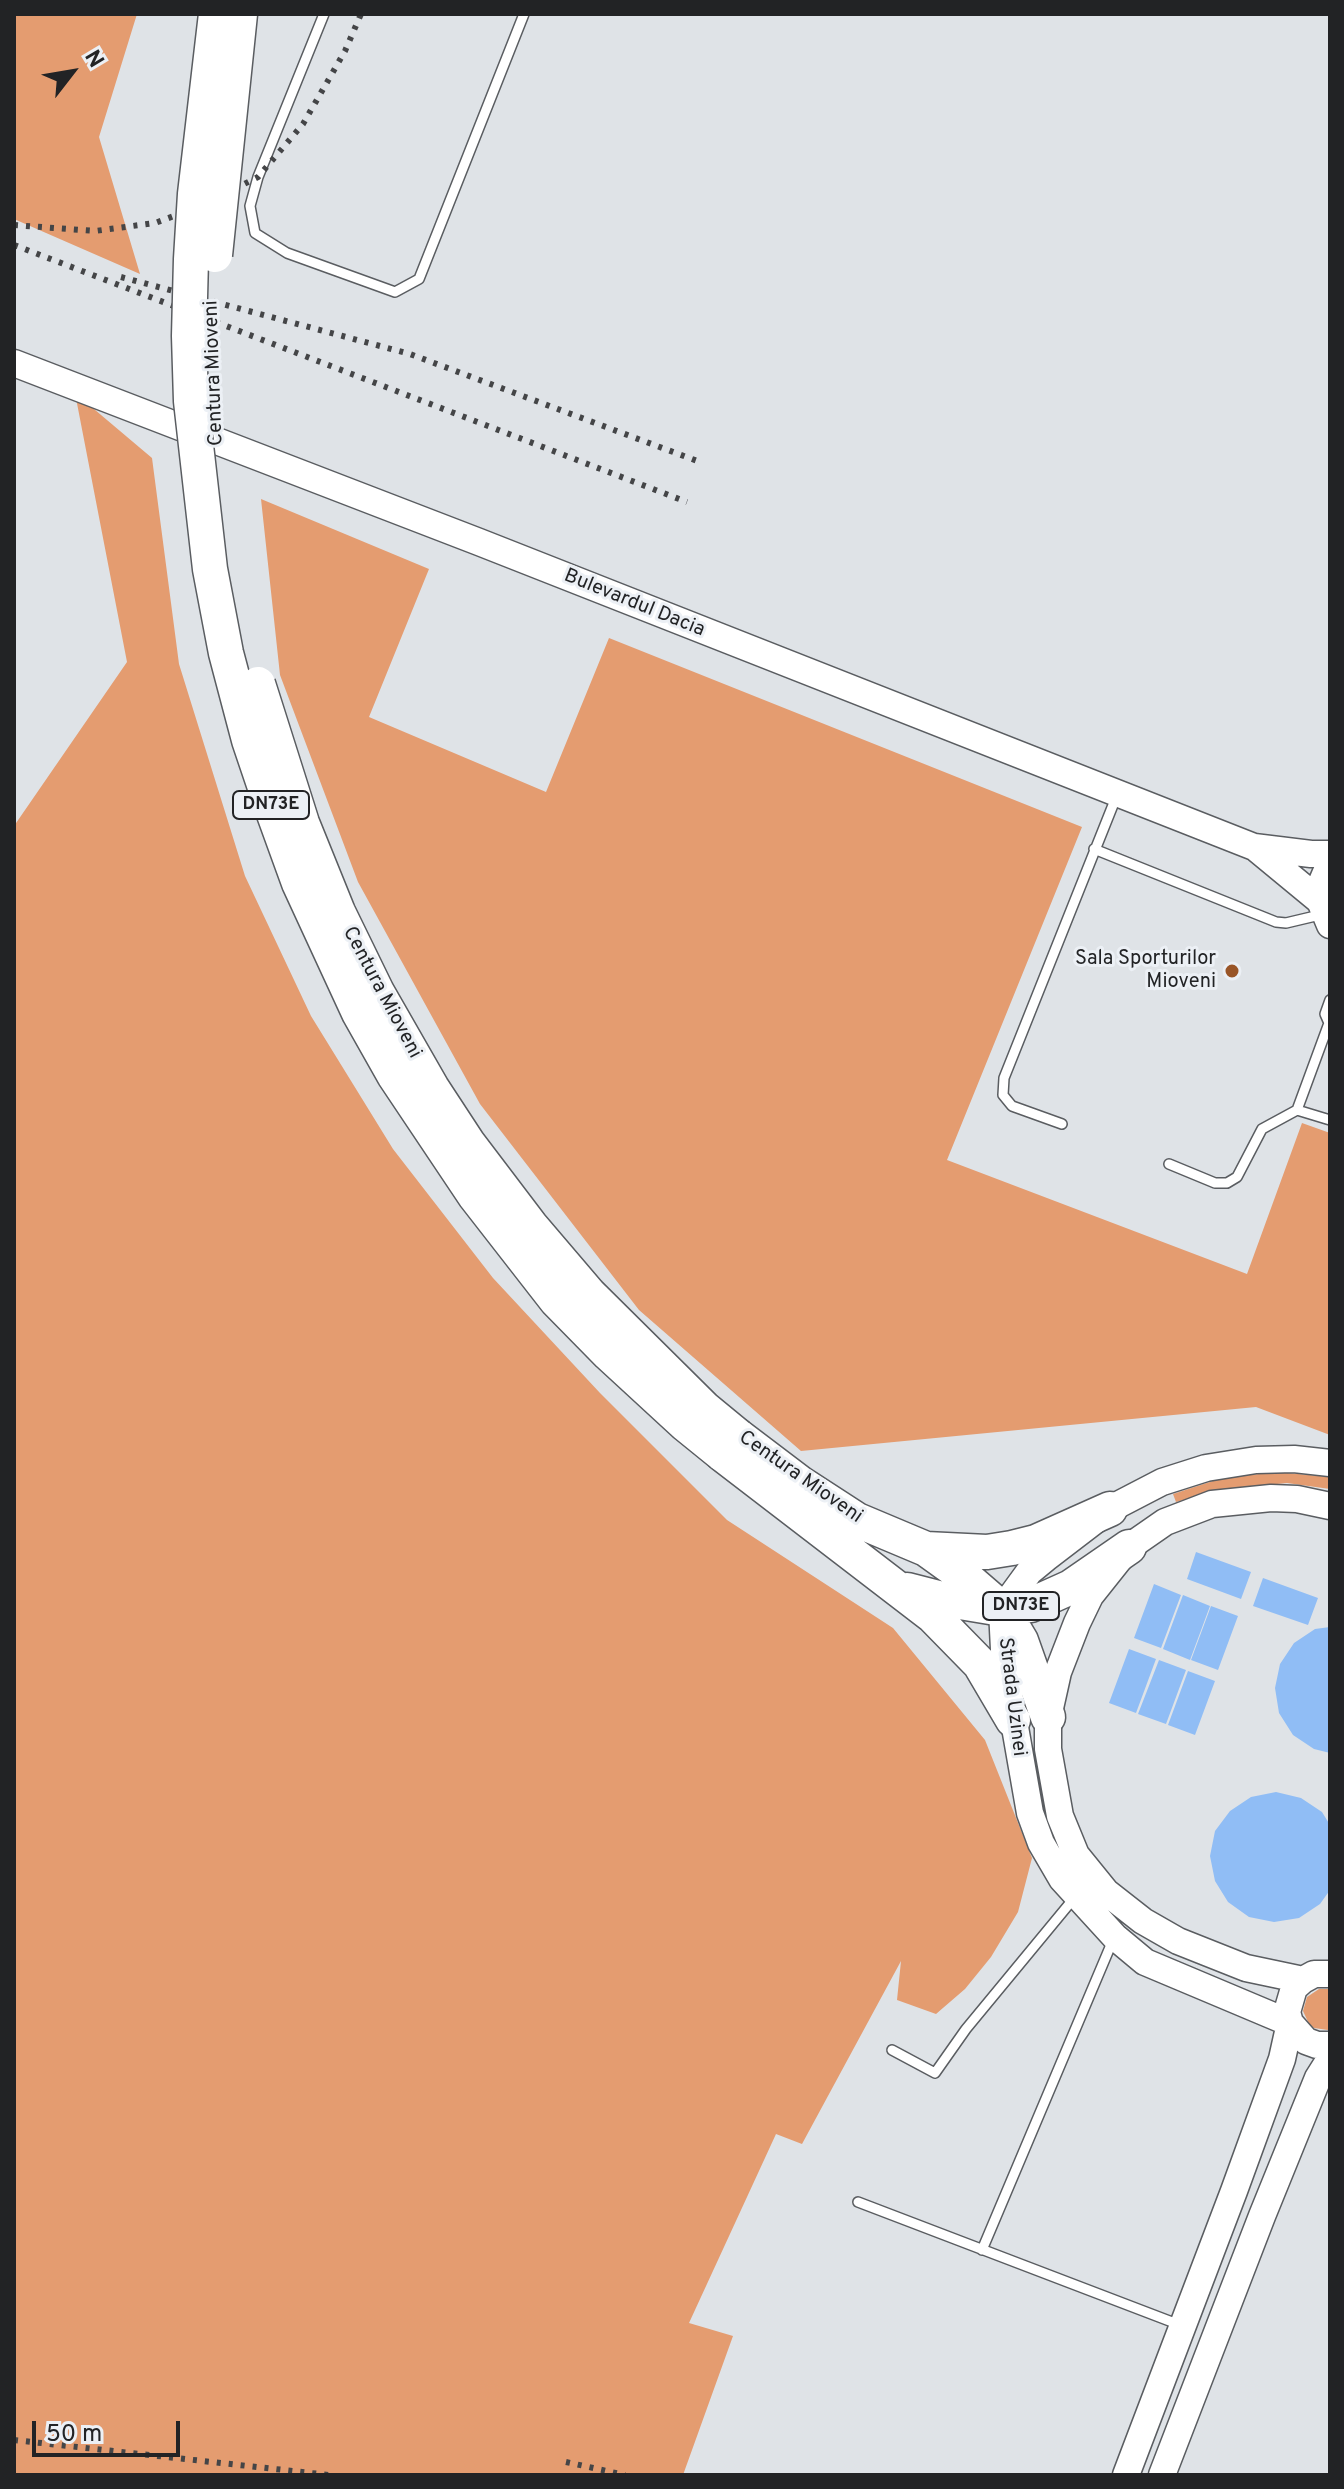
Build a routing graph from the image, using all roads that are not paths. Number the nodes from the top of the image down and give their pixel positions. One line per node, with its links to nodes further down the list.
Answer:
1 (216, 14): 18 (highway, Centura Mioveni / DN73E, bridge)
2 (240, 14): 18 (highway, Centura Mioveni / DN73E, bridge)
3 (324, 14): 4 (lane)
4 (524, 14)
5 (14, 363): 6 (street, Bulevardul Dacia)
6 (1118, 793): 7 (street, Bulevardul Dacia); 8 (lane)
7 (1254, 847): 9 (street); 11 (street)
8 (1094, 849): 11 (lane); 16 (lane)
9 (1330, 854)
10 (1330, 863): 11 (street)
11 (1325, 913)
12 (1330, 1000): 13 (lane)
13 (1330, 1023): 14 (lane)
14 (1297, 1110): 15 (lane); 17 (lane)
15 (1330, 1120)
16 (1062, 1124)
17 (1169, 1164)
18 (730, 1445): 23 (highway, Centura Mioveni / DN73E); 24 (highway, Centura Mioveni / DN73E)
19 (1330, 1463): 21 (street, Strada Uzinei)
20 (1330, 1506): 22 (street, Strada Uzinei)
21 (1110, 1509): 23 (highway, DN73E); 25 (street, Strada Uzinei)
22 (1129, 1547): 25 (highway, DN73E); 26 (street, Strada Uzinei)
23 (926, 1549): 25 (highway, Centura Mioveni / DN73E)
24 (899, 1588): 25 (highway, DN73E); 27 (highway, Centura Mioveni / DN73E)
25 (1002, 1609): 26 (highway, Centura Mioveni / DN73E); 27 (street, Strada Uzinei)
26 (1048, 1717): 31 (street, Strada Uzinei)
27 (1013, 1720): 28 (street, Strada Uzinei)
28 (1075, 1897): 29 (street, Strada Uzinei); 34 (lane)
29 (1115, 1937): 32 (street, Strada Uzinei); 37 (lane)
30 (1330, 1974): 31 (street)
31 (1303, 1980): 32 (street)
32 (1290, 2023): 33 (street, Strada Uzinei); 38 (street)
33 (1330, 2045)
34 (892, 2050)
35 (1330, 2059): 40 (street)
36 (858, 2202): 37 (lane)
37 (982, 2250): 38 (lane)
38 (1183, 2327): 39 (street)
39 (1126, 2475)
40 (1162, 2475)

